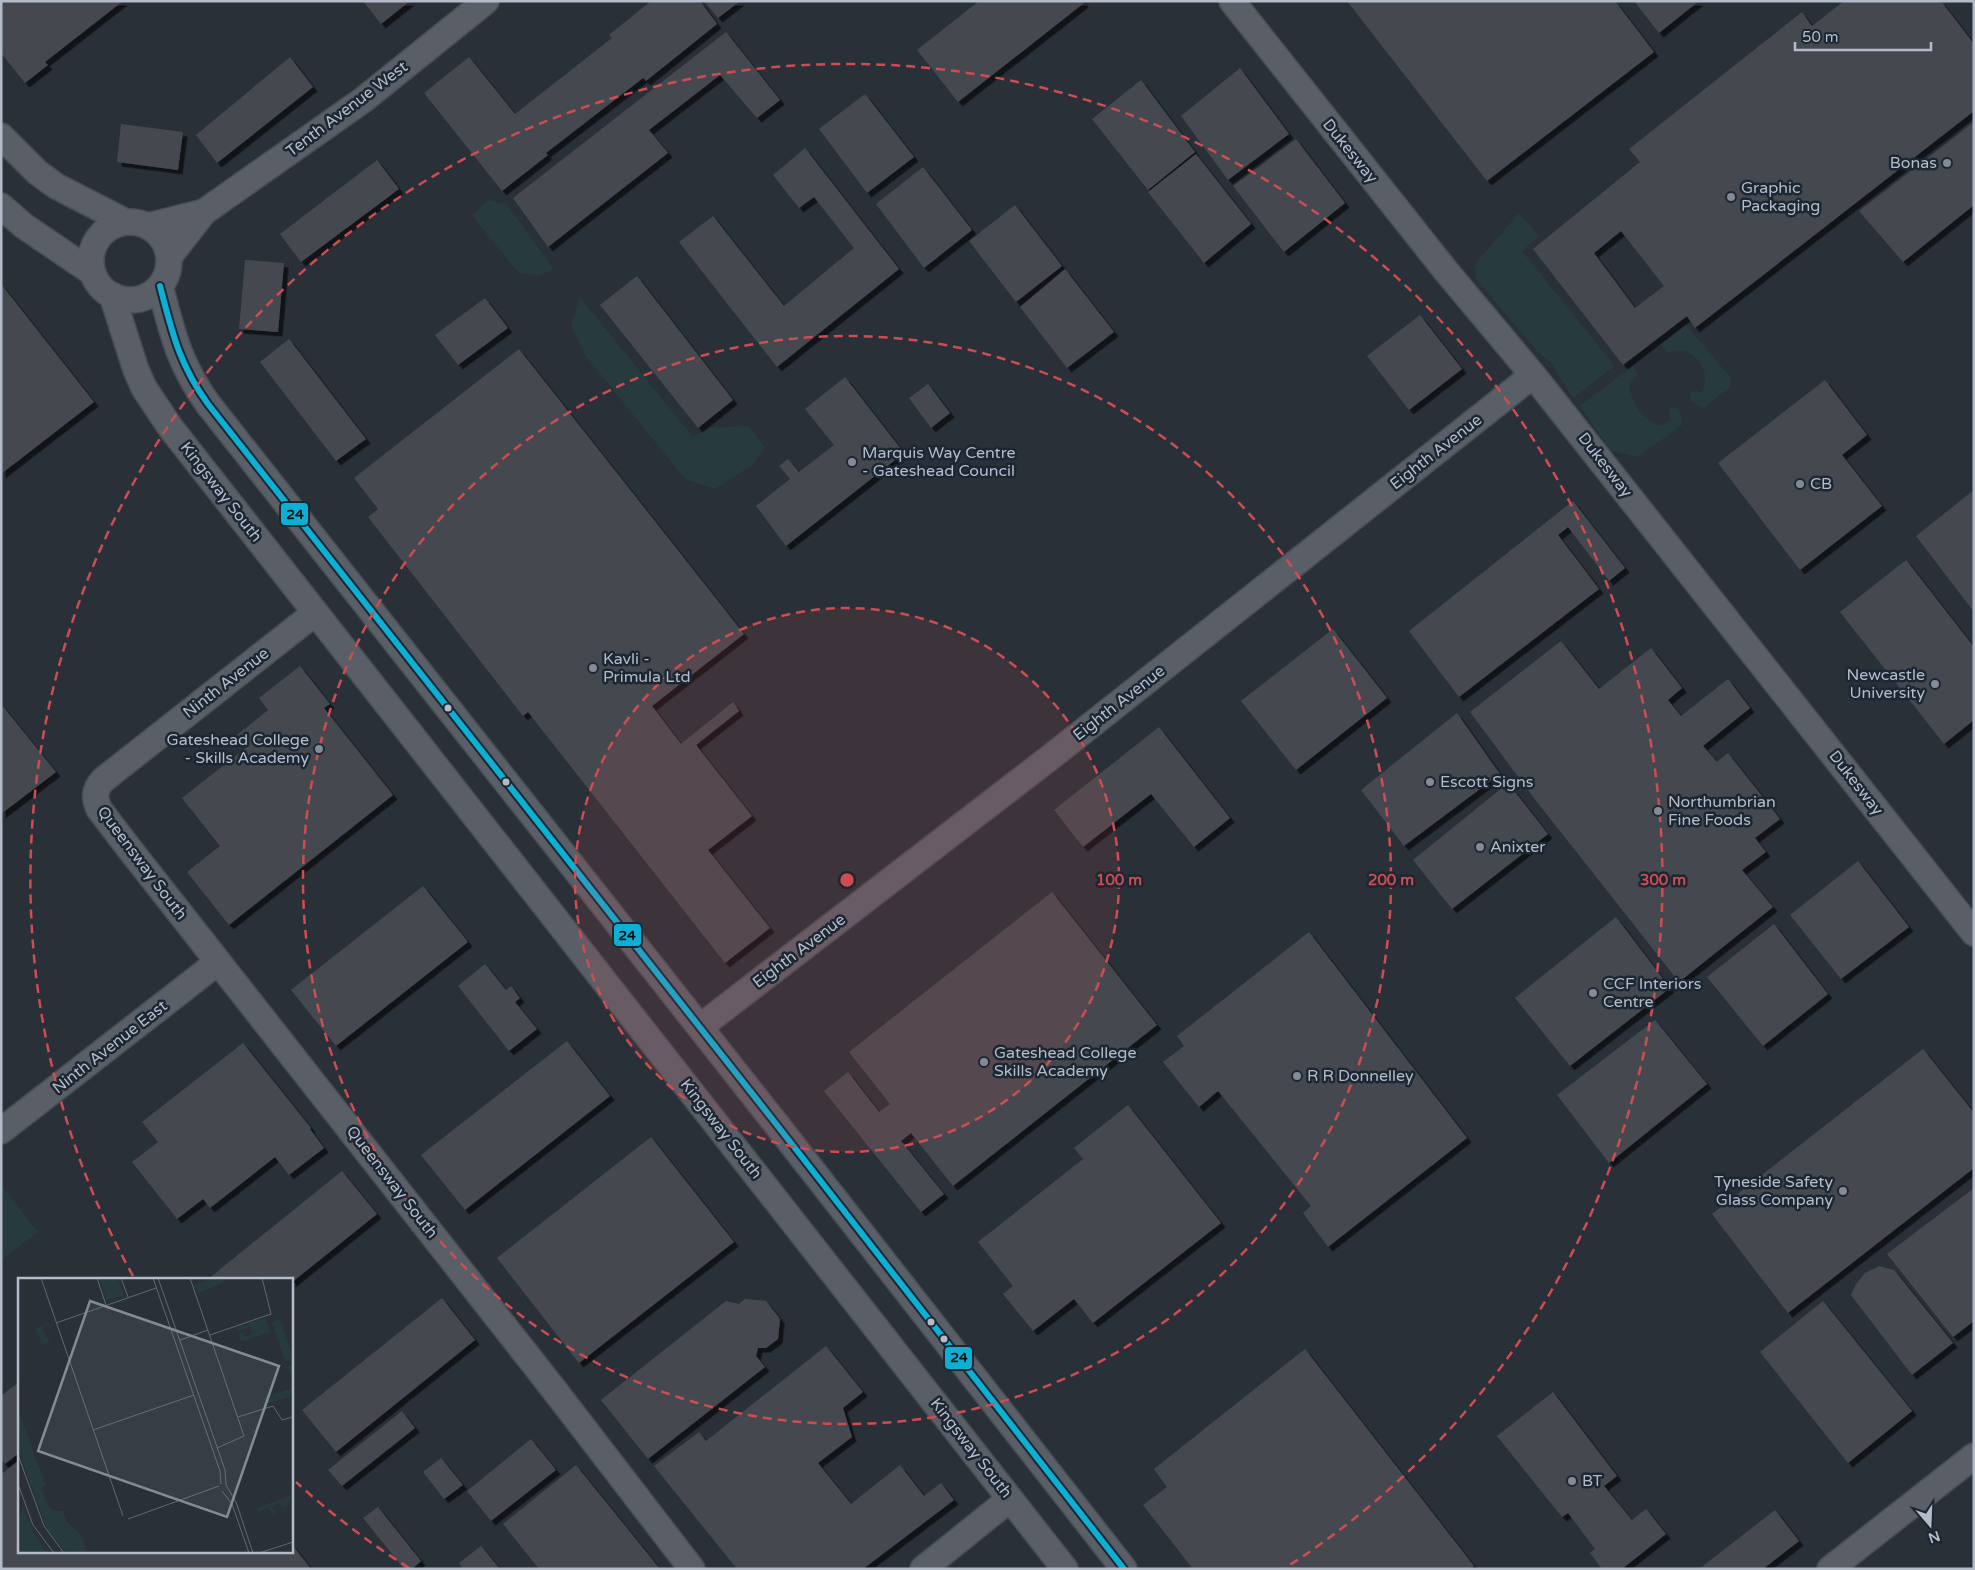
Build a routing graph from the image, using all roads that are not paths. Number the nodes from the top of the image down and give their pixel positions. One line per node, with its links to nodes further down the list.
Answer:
1 (486, 1): 5 (street, Tenth Avenue West)
2 (1232, 1): 11 (street, Dukesway)
3 (1, 136): 6 (street)
4 (1, 206): 8 (street, Kingsway South)
5 (204, 212): 6 (street, Tenth Avenue West); 7 (street, Tenth Avenue West)
6 (137, 224): 7 (street); 8 (street)
7 (168, 257): 9 (street)
8 (93, 273): 10 (street, Kingsway South)
9 (160, 286): 10 (street); 16 (street)
10 (112, 295): 12 (street, Kingsway South)
11 (1534, 374): 14 (street, Dukesway); 16 (street, Eighth Avenue)
12 (315, 613): 13 (street, Ninth Avenue); 19 (street, Kingsway South)
13 (95, 795): 15 (street, Queensway South)
14 (1974, 933)
15 (218, 962): 17 (street, Ninth Avenue East); 20 (street, Queensway South)
16 (700, 1027): 23 (street)
17 (1, 1131)
18 (1974, 1456): 24 (street)
19 (1010, 1499): 21 (street); 22 (street, Kingsway South)
20 (692, 1569)
21 (922, 1569)
22 (1065, 1569)
23 (1124, 1569)
24 (1830, 1569)

